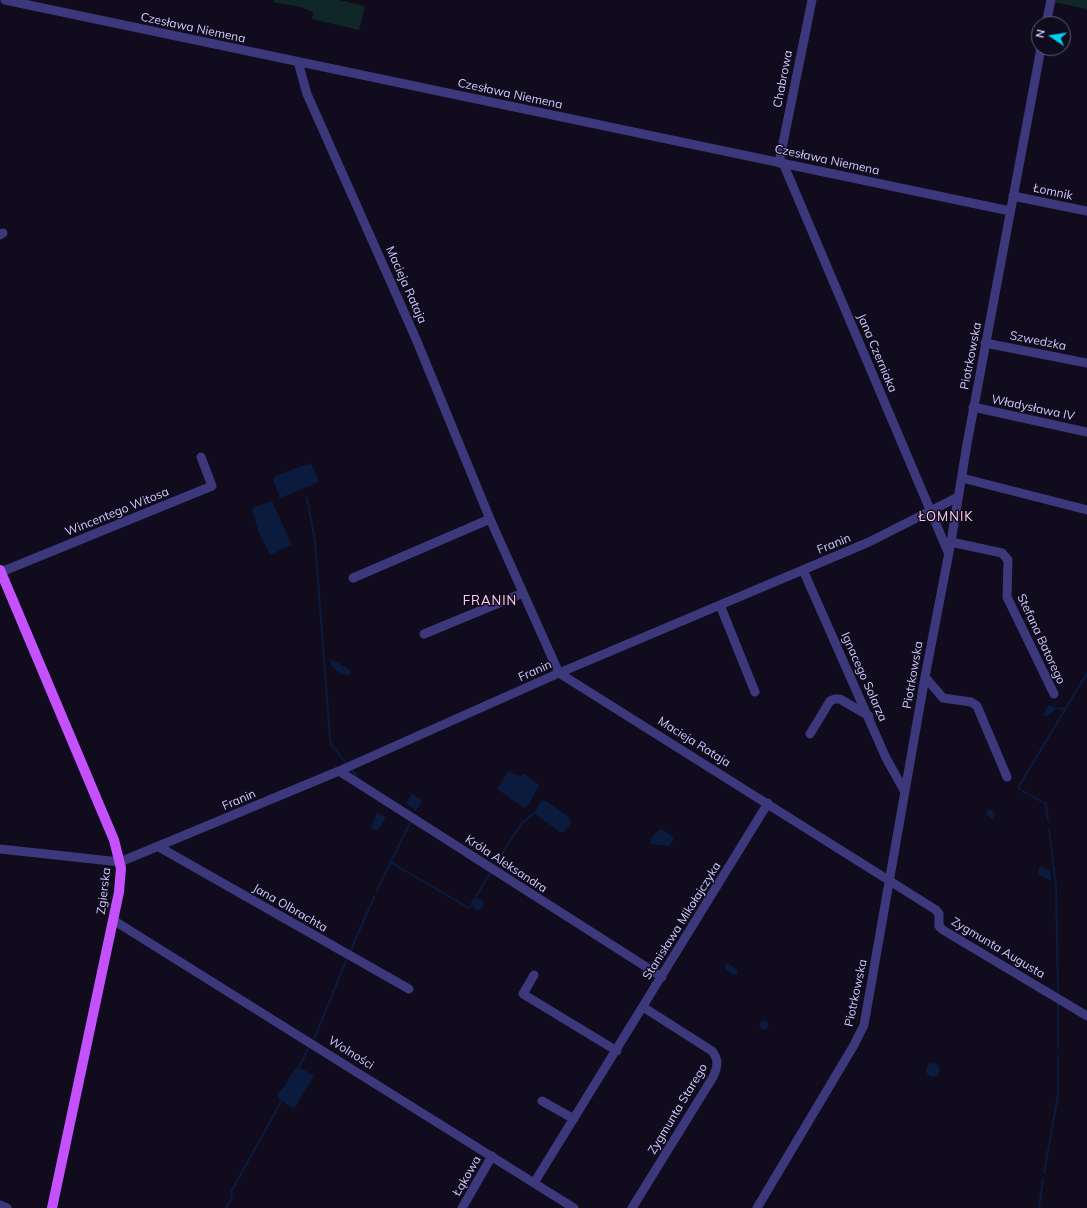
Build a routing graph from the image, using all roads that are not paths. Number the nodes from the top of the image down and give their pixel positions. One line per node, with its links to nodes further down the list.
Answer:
1 (5, 0): 6 (street, Czesława Niemena)
2 (1051, 0): 4 (street)
3 (811, 1): 7 (street, Chabrowa)
4 (1048, 16)
5 (1039, 56): 8 (street, Piotrkowska)
6 (298, 62): 7 (street, Czesława Niemena); 20 (street, Macieja Rataja)
7 (781, 163): 9 (street, Czesława Niemena); 19 (street, Jana Czerniaka)
8 (1013, 196): 9 (street, Piotrkowska); 10 (street, Łomnik)
9 (1010, 211): 11 (street, Piotrkowska)
10 (1087, 211)
11 (985, 343): 12 (street, Szwedzka); 13 (street, Piotrkowska)
12 (1087, 363)
13 (973, 407): 14 (street, Władysława IV); 16 (street, Piotrkowska)
14 (1087, 432)
15 (201, 457): 24 (street, Wincentego Witosa)
16 (962, 478): 17 (street, Piotrkowska); 18 (street)
17 (958, 497): 19 (street, Franin); 21 (street, Piotrkowska)
18 (1087, 510)
19 (932, 512): 22 (street, Jana Czerniaka); 23 (street, Franin)
20 (490, 519): 25 (street); 26 (street, Macieja Rataja)
21 (951, 542): 22 (street, Piotrkowska); 32 (street, Stefana Batorego)
22 (948, 552): 30 (street, Piotrkowska)
23 (803, 570): 27 (street, Franin); 33 (street, Ignacego Solarza)
24 (0, 571): 41 (main road, Zgierska)
25 (353, 578)
26 (523, 593): 28 (street); 29 (street, Macieja Rataja)
27 (720, 605): 29 (street, Franin); 31 (street)
28 (424, 634)
29 (559, 673): 35 (street, Franin); 38 (street, Macieja Rataja)
30 (925, 677): 36 (street); 37 (street, Piotrkowska)
31 (755, 692)
32 (1054, 694)
33 (869, 716): 34 (street); 37 (street, Ignacego Solarza)
34 (810, 734)
35 (339, 771): 39 (street, Franin); 45 (street, Króla Aleksandra)
36 (1007, 777)
37 (905, 792): 42 (street, Piotrkowska)
38 (768, 803): 42 (street, Macieja Rataja); 45 (street, Stanisława Mikołajczyka)
39 (159, 847): 41 (street, Franin); 46 (street, Jana Olbrachta)
40 (0, 849): 41 (street)
41 (120, 862): 43 (main road, Zgierska)
42 (889, 879): 48 (street, Zygmunta Augusta); 60 (street, Piotrkowska)
43 (113, 920): 52 (street, Wolności); 56 (main road, Zgierska)
44 (534, 975): 49 (street)
45 (662, 977): 47 (street, Stanisława Mikołajczyka)
46 (409, 989)
47 (643, 1007): 49 (street, Stanisława Mikołajczyka); 59 (street, Zygmunta Starego)
48 (1087, 1016)
49 (617, 1051): 51 (street, Stanisława Mikołajczyka)
50 (542, 1101): 51 (street)
51 (574, 1119): 53 (street, Stanisława Mikołajczyka)
52 (492, 1156): 53 (street, Wolności); 57 (street, Łąkowa)
53 (534, 1183): 58 (street, Wolności)
54 (0, 1205): 55 (street)
55 (7, 1208)
56 (52, 1208)
57 (462, 1208)
58 (574, 1208)
59 (632, 1208)
60 (756, 1208)

